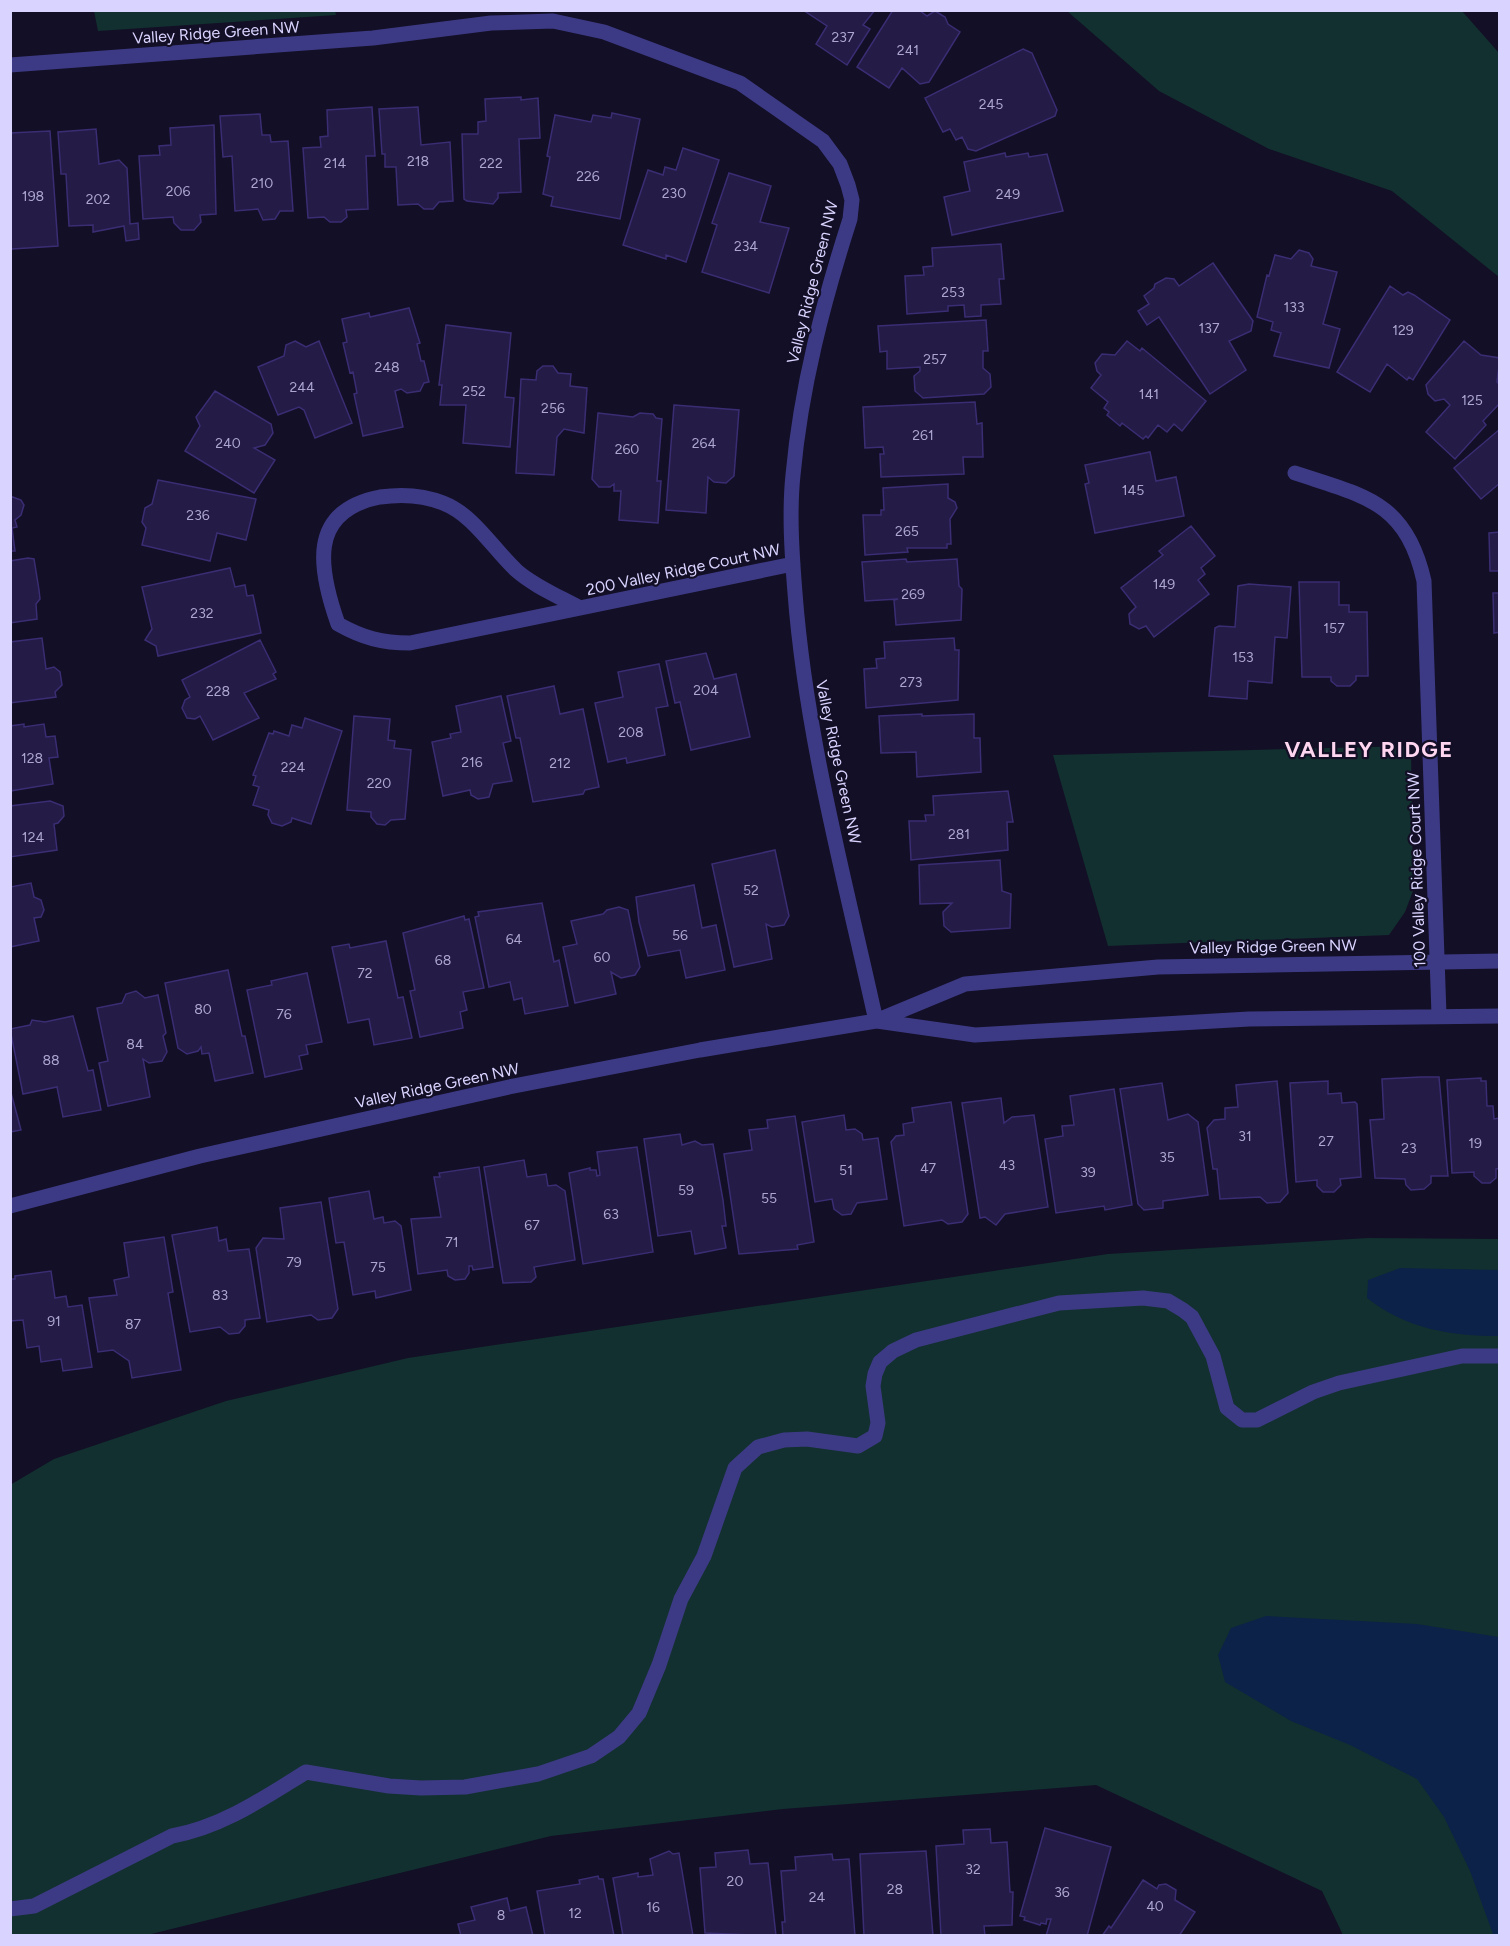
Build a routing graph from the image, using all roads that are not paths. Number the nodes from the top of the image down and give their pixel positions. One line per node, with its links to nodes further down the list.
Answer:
1 (10, 65): 3 (street, Valley Ridge Green NW)
2 (1295, 473): 5 (street, 100 Valley Ridge Court NW)
3 (793, 564): 4 (street, 200 Valley Ridge Court NW); 9 (street, Valley Ridge Green NW)
4 (580, 608): 4 (street, 200 Valley Ridge Court NW)
5 (1437, 960): 6 (street, Valley Ridge Green NW); 7 (street, 100 Valley Ridge Court NW); 9 (street, Valley Ridge Green NW)
6 (1500, 961)
7 (1439, 1015): 8 (street, Valley Ridge Green NW); 9 (street, Valley Ridge Green NW)
8 (1500, 1016)
9 (876, 1021): 10 (street, Valley Ridge Green NW)
10 (10, 1206)
11 (1500, 1356): 12 (street)
12 (10, 1909)

